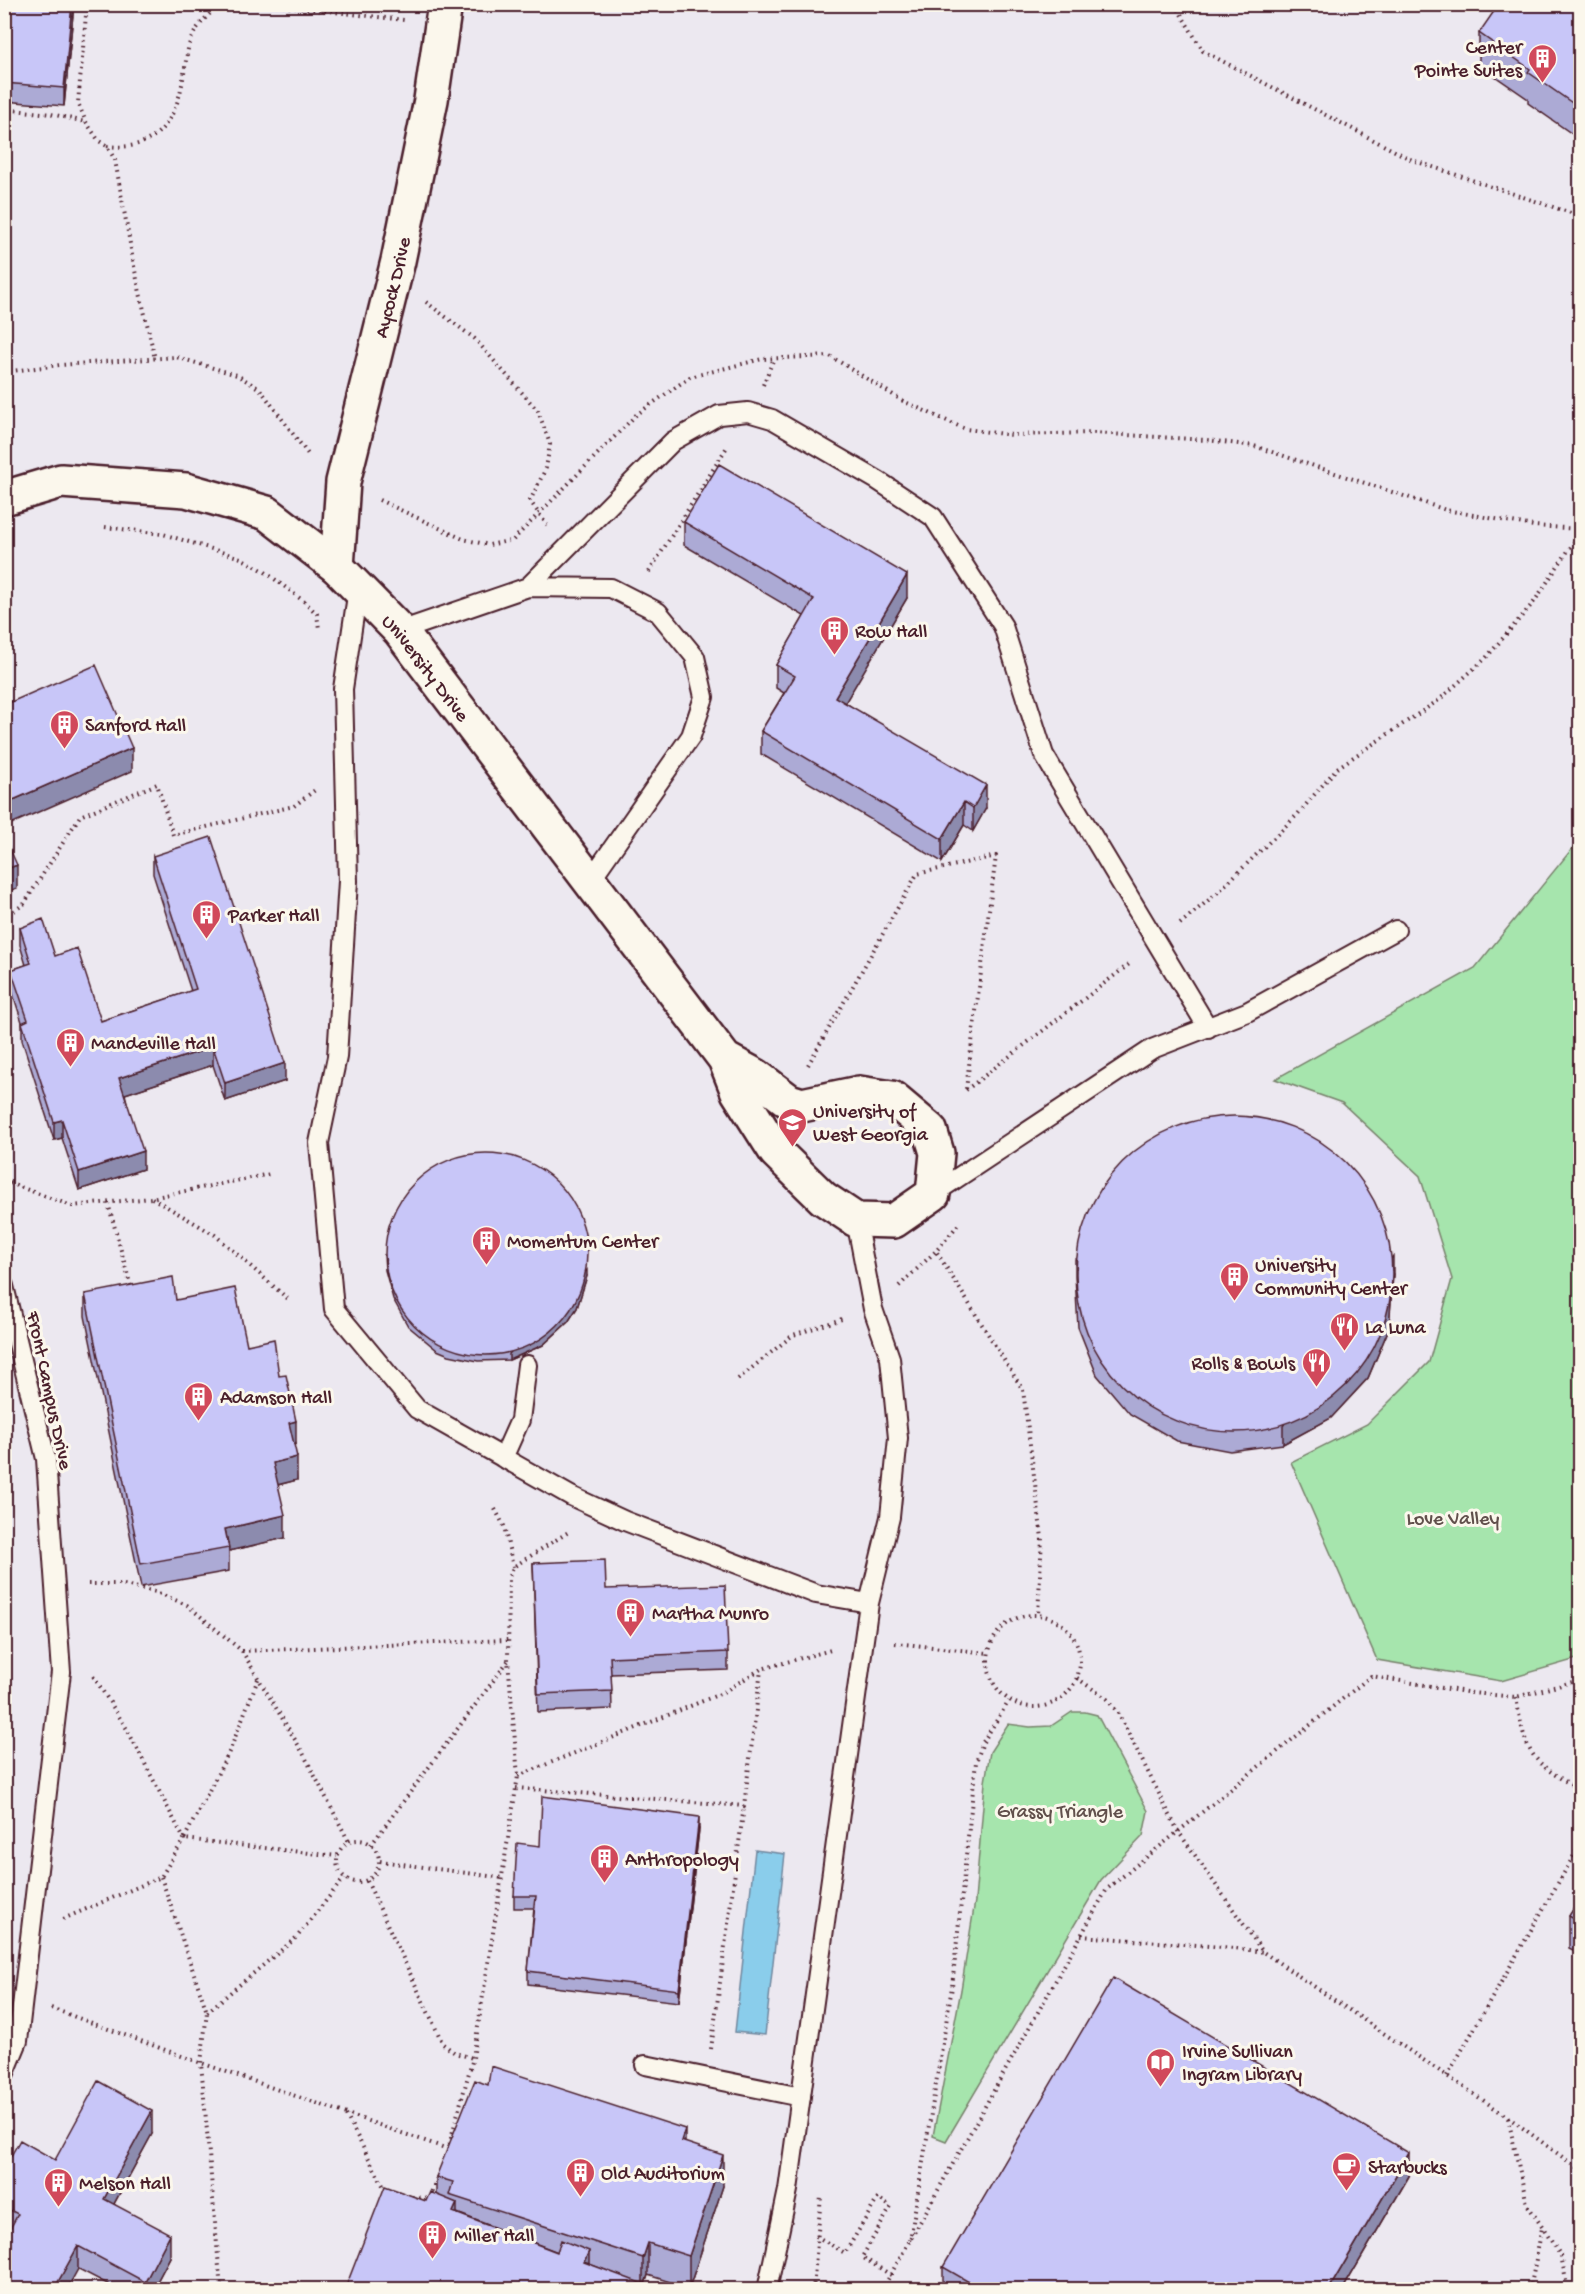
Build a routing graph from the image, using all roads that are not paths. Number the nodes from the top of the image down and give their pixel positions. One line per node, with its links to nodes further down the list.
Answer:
1 (445, 4): 5 (street, Aycock Drive)
2 (4, 475): 3 (street)
3 (61, 481): 4 (street, University Drive); 5 (street, University Drive)
4 (4, 498)
5 (348, 578): 7 (street, University Drive); 16 (lane)
6 (528, 586): 7 (lane); 8 (lane); 10 (lane)
7 (400, 632): 8 (street, University Drive)
8 (590, 882): 11 (street, University Drive)
9 (1396, 930): 10 (lane)
10 (1208, 1028): 12 (lane)
11 (725, 1059): 12 (street, University Drive); 13 (street, University Drive)
12 (933, 1194): 13 (street)
13 (856, 1220): 17 (lane)
14 (4, 1286): 19 (lane, Front Campus Drive)
15 (526, 1365): 16 (lane)
16 (503, 1458): 17 (lane)
17 (869, 1603): 20 (lane)
18 (645, 2065): 20 (lane)
19 (4, 2075)
20 (801, 2097): 21 (lane)
21 (767, 2289)

